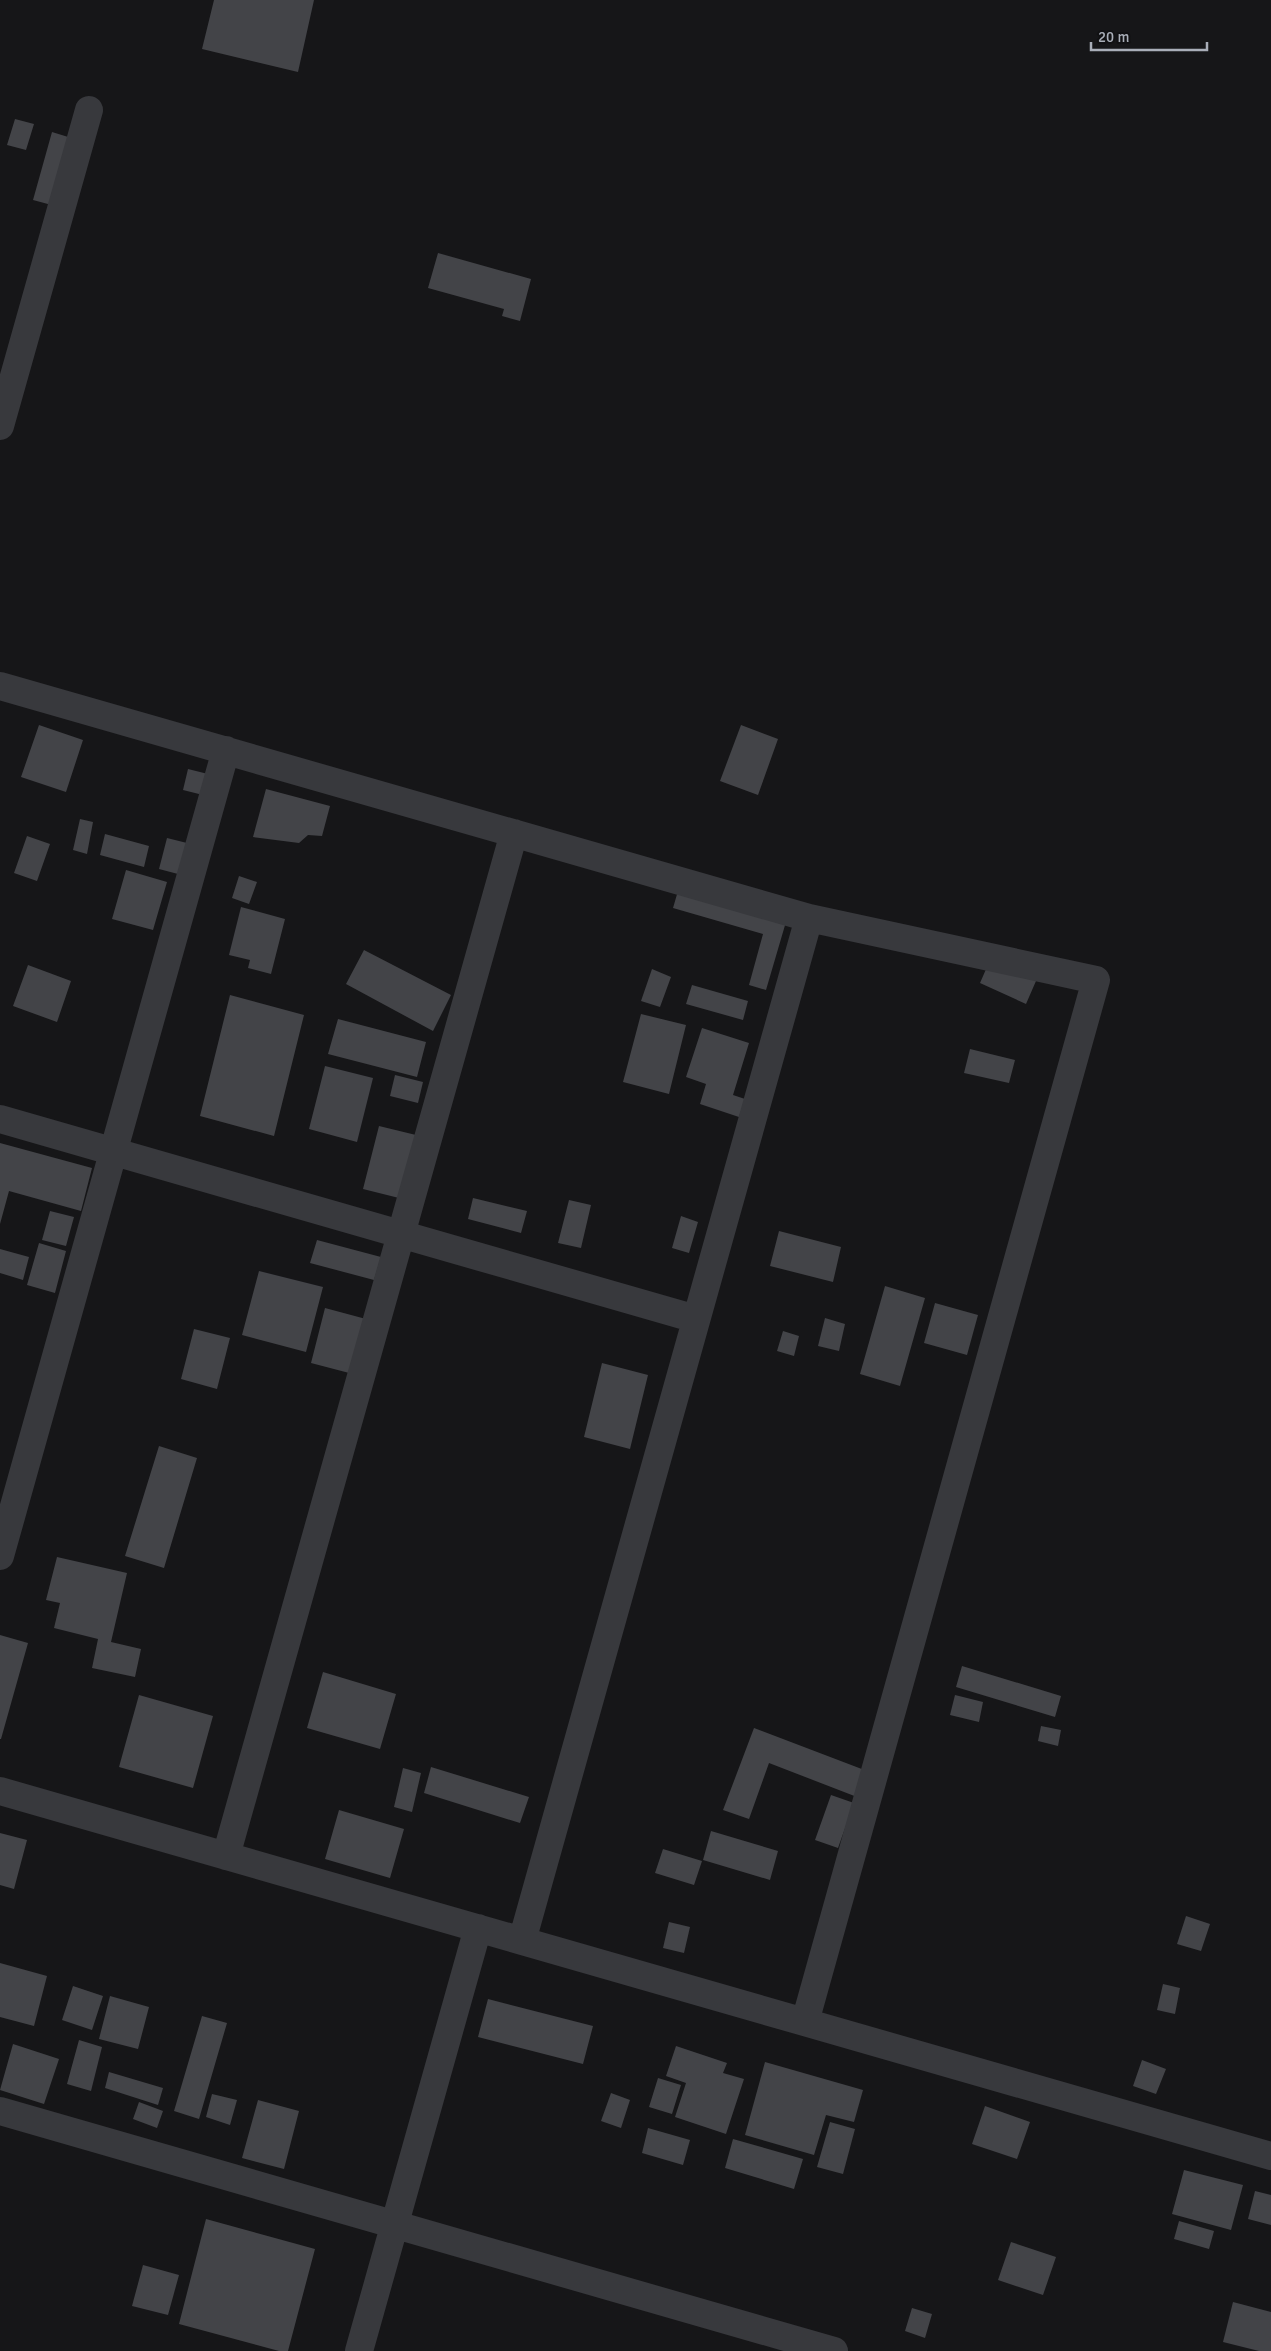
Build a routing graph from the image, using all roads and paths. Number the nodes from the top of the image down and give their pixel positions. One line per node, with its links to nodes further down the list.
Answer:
1 (89, 110): 2 (street)
2 (0, 426)
3 (0, 686): 4 (street)
4 (226, 750): 5 (street); 8 (street)
5 (514, 833): 6 (street); 9 (street)
6 (809, 918): 10 (street); 16 (street)
7 (0, 1119): 8 (street)
8 (114, 1151): 9 (street); 11 (street)
9 (402, 1234): 10 (street); 13 (street)
10 (696, 1319): 15 (street)
11 (0, 1556)
12 (0, 1791): 13 (street)
13 (226, 1856): 14 (street)
14 (478, 1928): 15 (street); 19 (street)
15 (522, 1940): 16 (street)
16 (805, 2022): 18 (street)
17 (0, 2112): 19 (street)
18 (1271, 2156)
19 (394, 2225): 20 (street); 21 (street)
20 (359, 2351)
21 (834, 2351)

